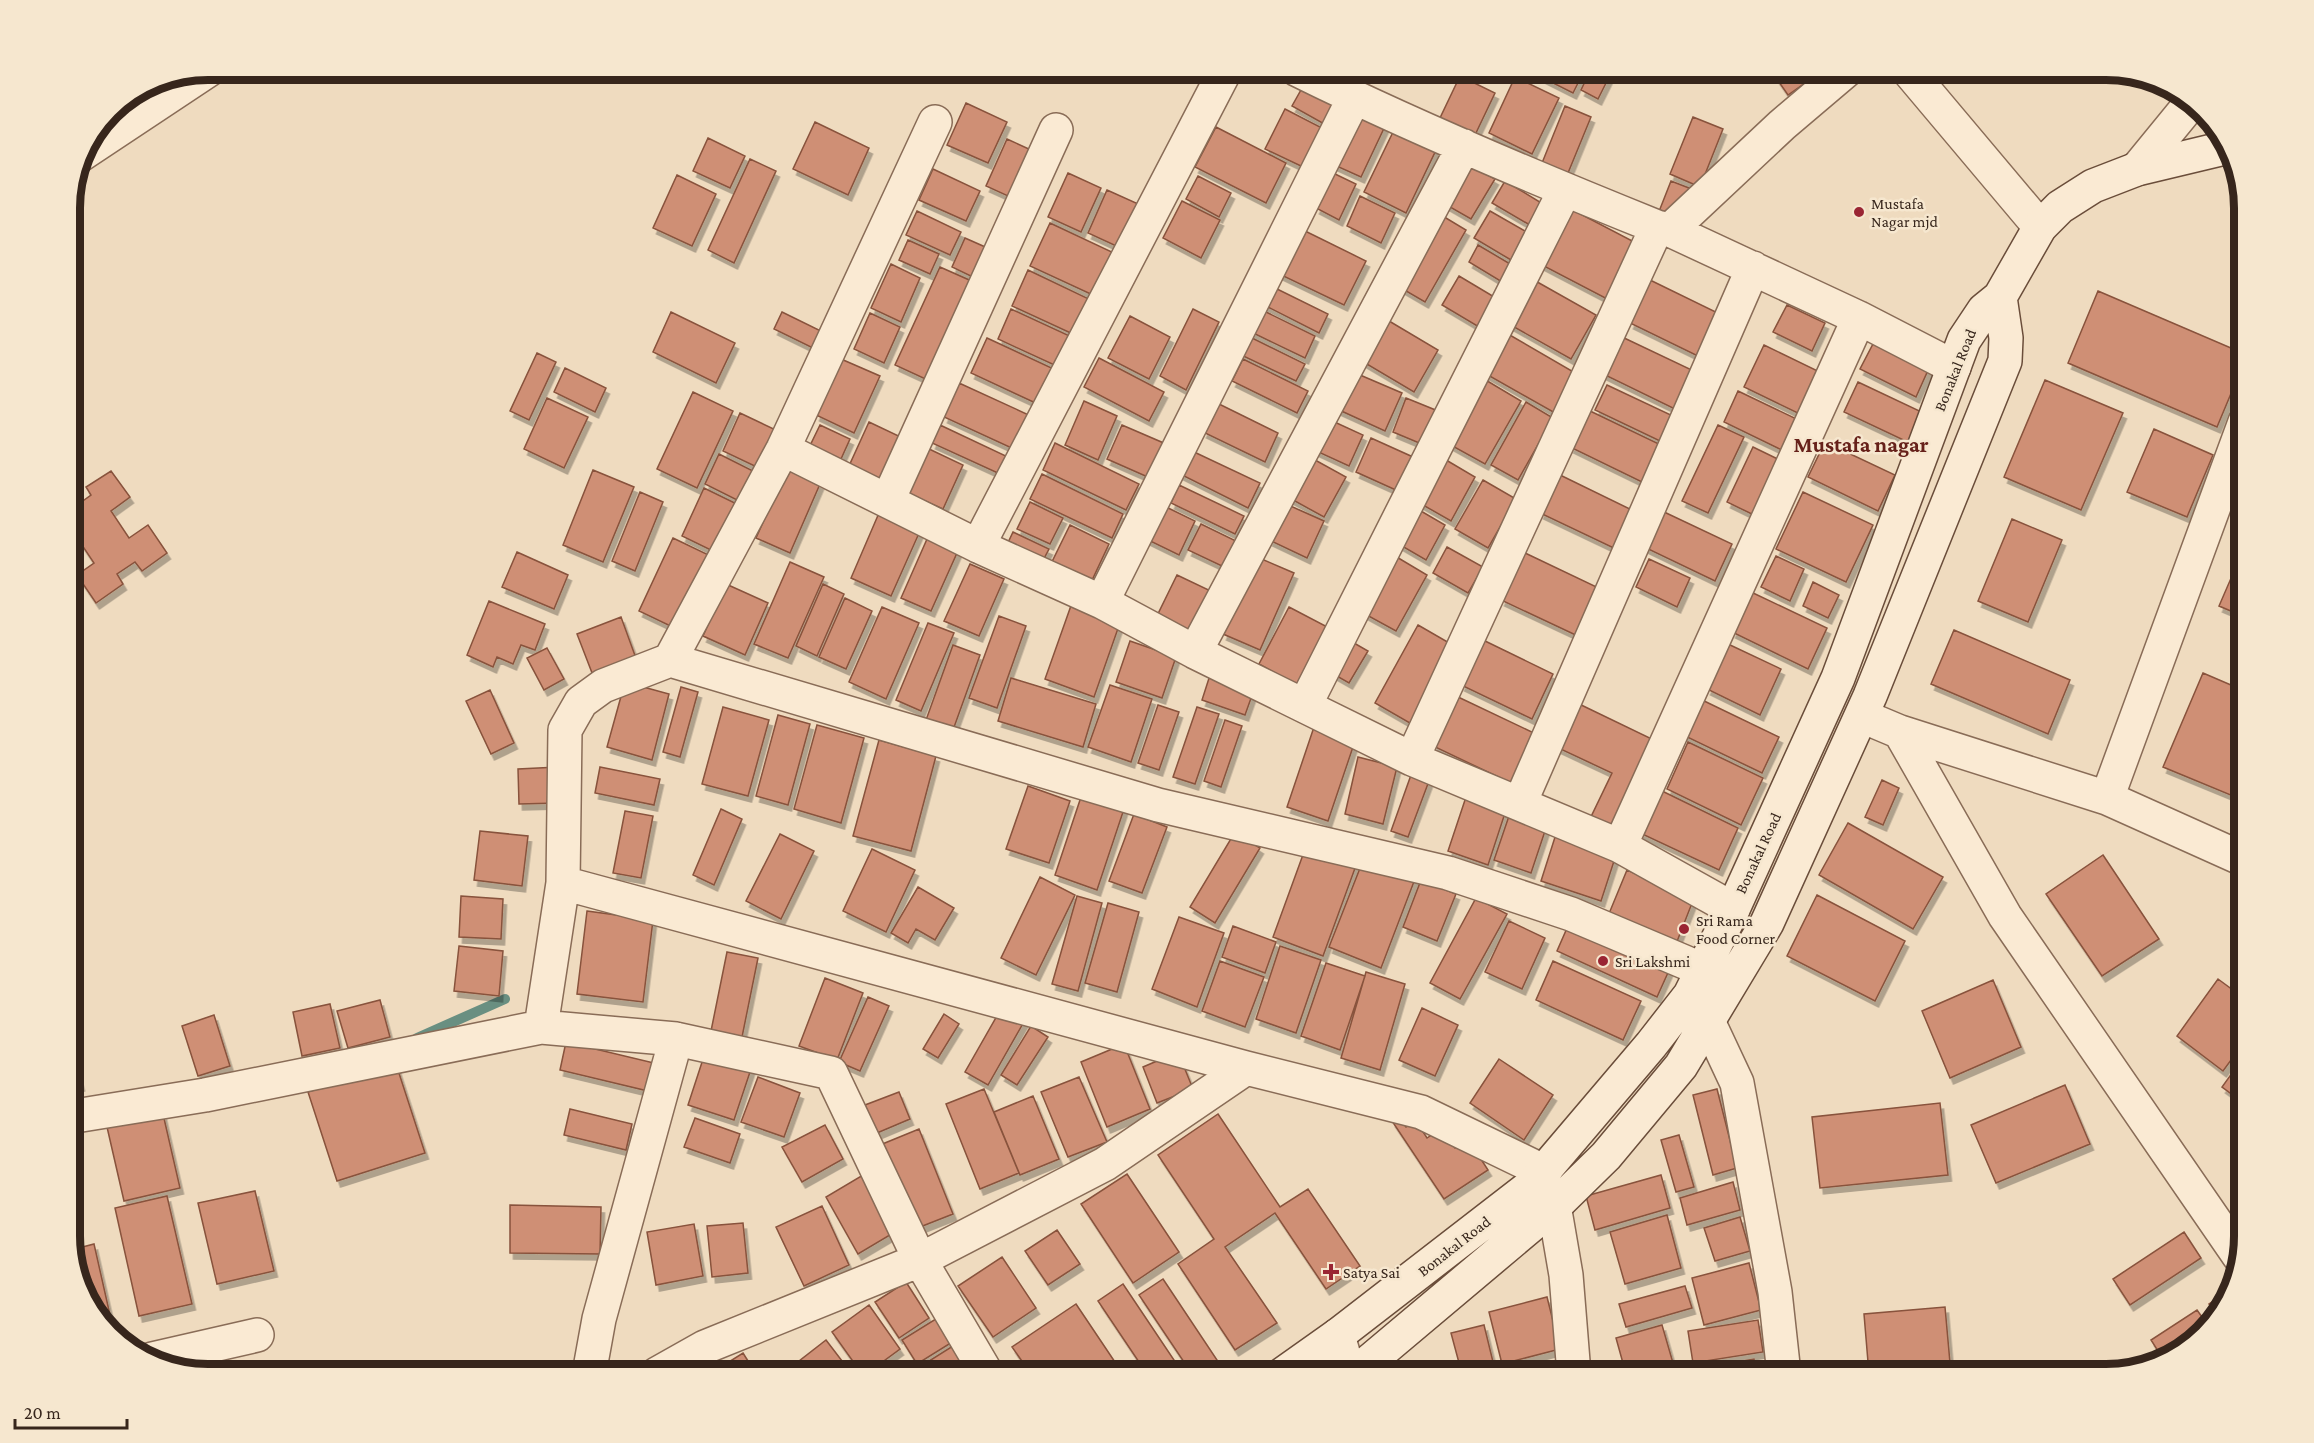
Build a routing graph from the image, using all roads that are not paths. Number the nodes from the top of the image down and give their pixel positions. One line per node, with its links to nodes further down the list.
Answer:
1 (1220, 80): 24 (street)
2 (1318, 80): 6 (street)
3 (1835, 80): 16 (street)
4 (1915, 80): 15 (street)
5 (192, 81): 10 (street)
6 (1354, 98): 11 (street); 25 (street)
7 (2187, 108): 13 (street)
8 (935, 122): 21 (street)
9 (1056, 130): 23 (street)
10 (97, 144)
11 (1464, 146): 14 (street); 26 (street)
12 (2220, 149): 13 (street, Bonakal Road)
13 (2137, 169): 15 (street, Bonakal Road)
14 (1565, 190): 16 (street); 28 (street)
15 (2040, 227): 18 (street, Bonakal Road)
16 (1664, 228): 17 (street); 31 (street)
17 (1753, 267): 19 (street); 33 (street)
18 (2000, 297): 20 (street, Bonakal Road); 29 (street, Bonakal Road)
19 (1859, 318): 20 (street); 34 (street)
20 (1954, 368): 37 (street, Bonakal Road)
21 (783, 449): 23 (street); 27 (street)
22 (2234, 452): 32 (street)
23 (888, 500): 24 (street)
24 (978, 546): 25 (street)
25 (1102, 602): 26 (street)
26 (1195, 652): 28 (street)
27 (670, 660): 36 (street); 38 (street)
28 (1305, 705): 31 (street)
29 (1862, 716): 30 (street); 39 (street, Bonakal Road)
30 (1900, 732): 32 (street); 46 (street)
31 (1412, 759): 33 (street)
32 (2107, 798): 35 (street)
33 (1520, 803): 34 (street)
34 (1620, 846): 37 (street)
35 (2234, 855)
36 (563, 883): 40 (street); 42 (street)
37 (1733, 909): 38 (street, Bonakal Road)
38 (1701, 969): 44 (street, Bonakal Road)
39 (1708, 1021): 45 (street, Bonakal Road); 58 (street)
40 (541, 1027): 41 (street); 43 (street)
41 (675, 1039): 47 (street); 51 (street)
42 (1246, 1068): 44 (street); 47 (street)
43 (80, 1115)
44 (1545, 1172): 49 (street, Bonakal Road)
45 (1554, 1206): 56 (street, Bonakal Road); 57 (street)
46 (2233, 1246)
47 (920, 1260): 52 (street); 53 (street)
48 (257, 1335): 50 (street)
49 (1338, 1335): 54 (street, Bonakal Road); 55 (street)
50 (165, 1356)
51 (591, 1364)
52 (675, 1364)
53 (981, 1364)
54 (1297, 1364)
55 (1348, 1364)
56 (1366, 1364)
57 (1573, 1364)
58 (1783, 1364)

